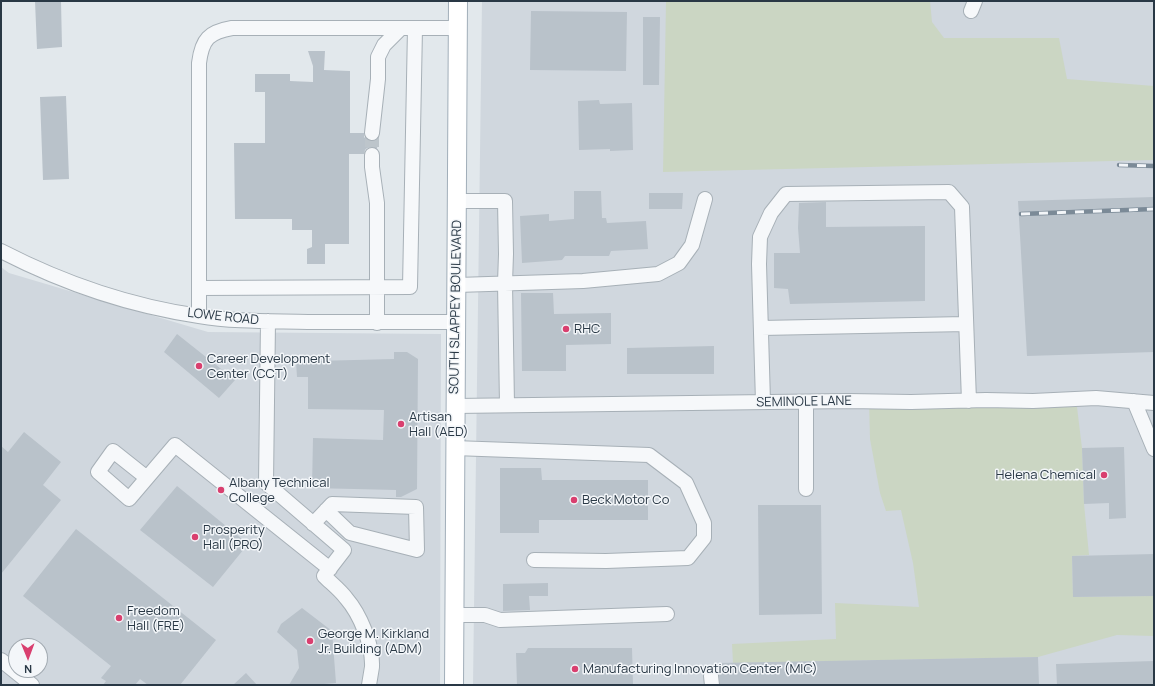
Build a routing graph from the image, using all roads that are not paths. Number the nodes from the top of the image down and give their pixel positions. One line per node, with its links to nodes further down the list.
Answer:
1 (458, 1): 3 (main road, SOUTH SLAPPEY BOULEVARD)
2 (408, 28): 3 (street); 4 (street); 11 (street); 12 (street)
3 (458, 28): 7 (main road, SOUTH SLAPPEY BOULEVARD)
4 (372, 133)
5 (372, 154): 11 (street)
6 (706, 198): 9 (street)
7 (457, 201): 9 (street); 10 (main road, SOUTH SLAPPEY BOULEVARD)
8 (1, 251): 13 (street, LOWE ROAD)
9 (504, 283): 10 (street); 24 (street)
10 (456, 285): 15 (main road, SOUTH SLAPPEY BOULEVARD)
11 (377, 287): 12 (street); 16 (street)
12 (199, 288): 13 (street)
13 (199, 316): 14 (street, LOWE ROAD)
14 (268, 321): 16 (street, LOWE ROAD); 31 (street)
15 (456, 322): 16 (street, LOWE ROAD); 25 (main road, SOUTH SLAPPEY BOULEVARD)
16 (377, 323)
17 (966, 324): 18 (street); 18 (street); 19 (street)
18 (761, 328): 20 (street)
19 (969, 401): 21 (street, SEMINOLE LANE); 22 (street, SEMINOLE LANE)
20 (763, 402): 21 (street, SEMINOLE LANE); 24 (street, SEMINOLE LANE)
21 (806, 402): 29 (street)
22 (1134, 402): 23 (street, SEMINOLE LANE); 27 (street)
23 (1154, 403)
24 (507, 405): 25 (street, SEMINOLE LANE)
25 (455, 406): 26 (main road, SOUTH SLAPPEY BOULEVARD)
26 (454, 448): 32 (street); 35 (main road, SOUTH SLAPPEY BOULEVARD)
27 (1154, 449)
28 (147, 478): 33 (street)
29 (806, 489)
30 (326, 510): 30 (street); 31 (street)
31 (313, 524): 33 (street)
32 (534, 560)
33 (330, 569): 38 (street)
34 (667, 614): 35 (street)
35 (454, 615): 39 (main road, SOUTH SLAPPEY BOULEVARD)
36 (1, 660): 37 (street)
37 (32, 685)
38 (369, 685)
39 (454, 685)

